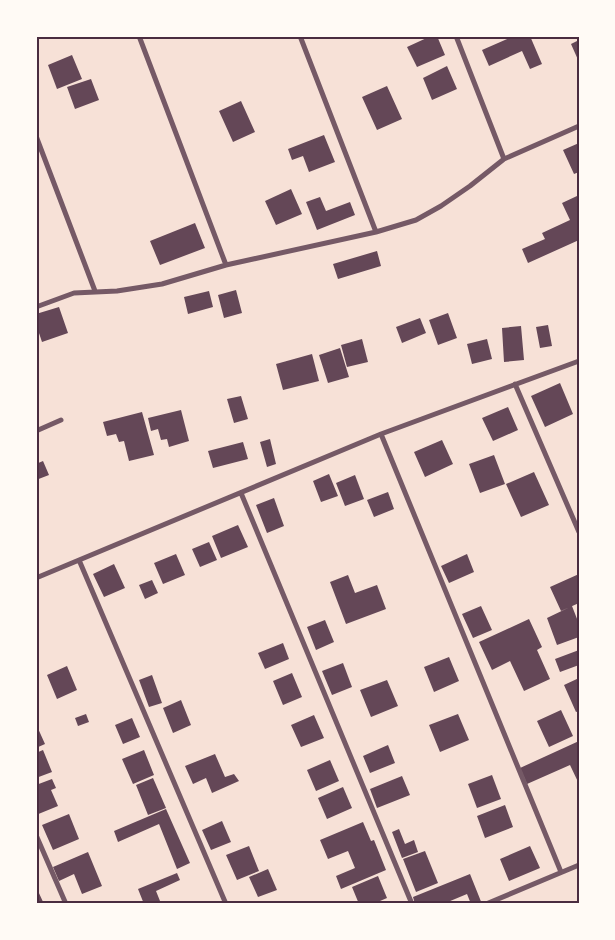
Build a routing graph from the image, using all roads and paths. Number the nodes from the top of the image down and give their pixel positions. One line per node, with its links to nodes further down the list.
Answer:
1 (139, 36): 8 (street)
2 (300, 36): 7 (street)
3 (456, 36): 6 (street)
4 (579, 126): 6 (street)
5 (36, 136): 9 (street)
6 (504, 159): 7 (street)
7 (376, 232): 8 (street)
8 (226, 265): 9 (street)
9 (95, 292): 10 (street)
10 (36, 307)
11 (579, 360): 12 (street)
12 (515, 384): 15 (street); 17 (street)
13 (61, 420): 14 (street)
14 (36, 431)
15 (381, 434): 16 (street); 22 (street)
16 (241, 493): 18 (street); 25 (street)
17 (579, 532)
18 (79, 560): 19 (street); 24 (street)
19 (36, 578)
20 (36, 835): 23 (street)
21 (579, 864): 22 (street)
22 (561, 872): 26 (street)
23 (66, 904)
24 (226, 904)
25 (412, 904)
26 (486, 904)

